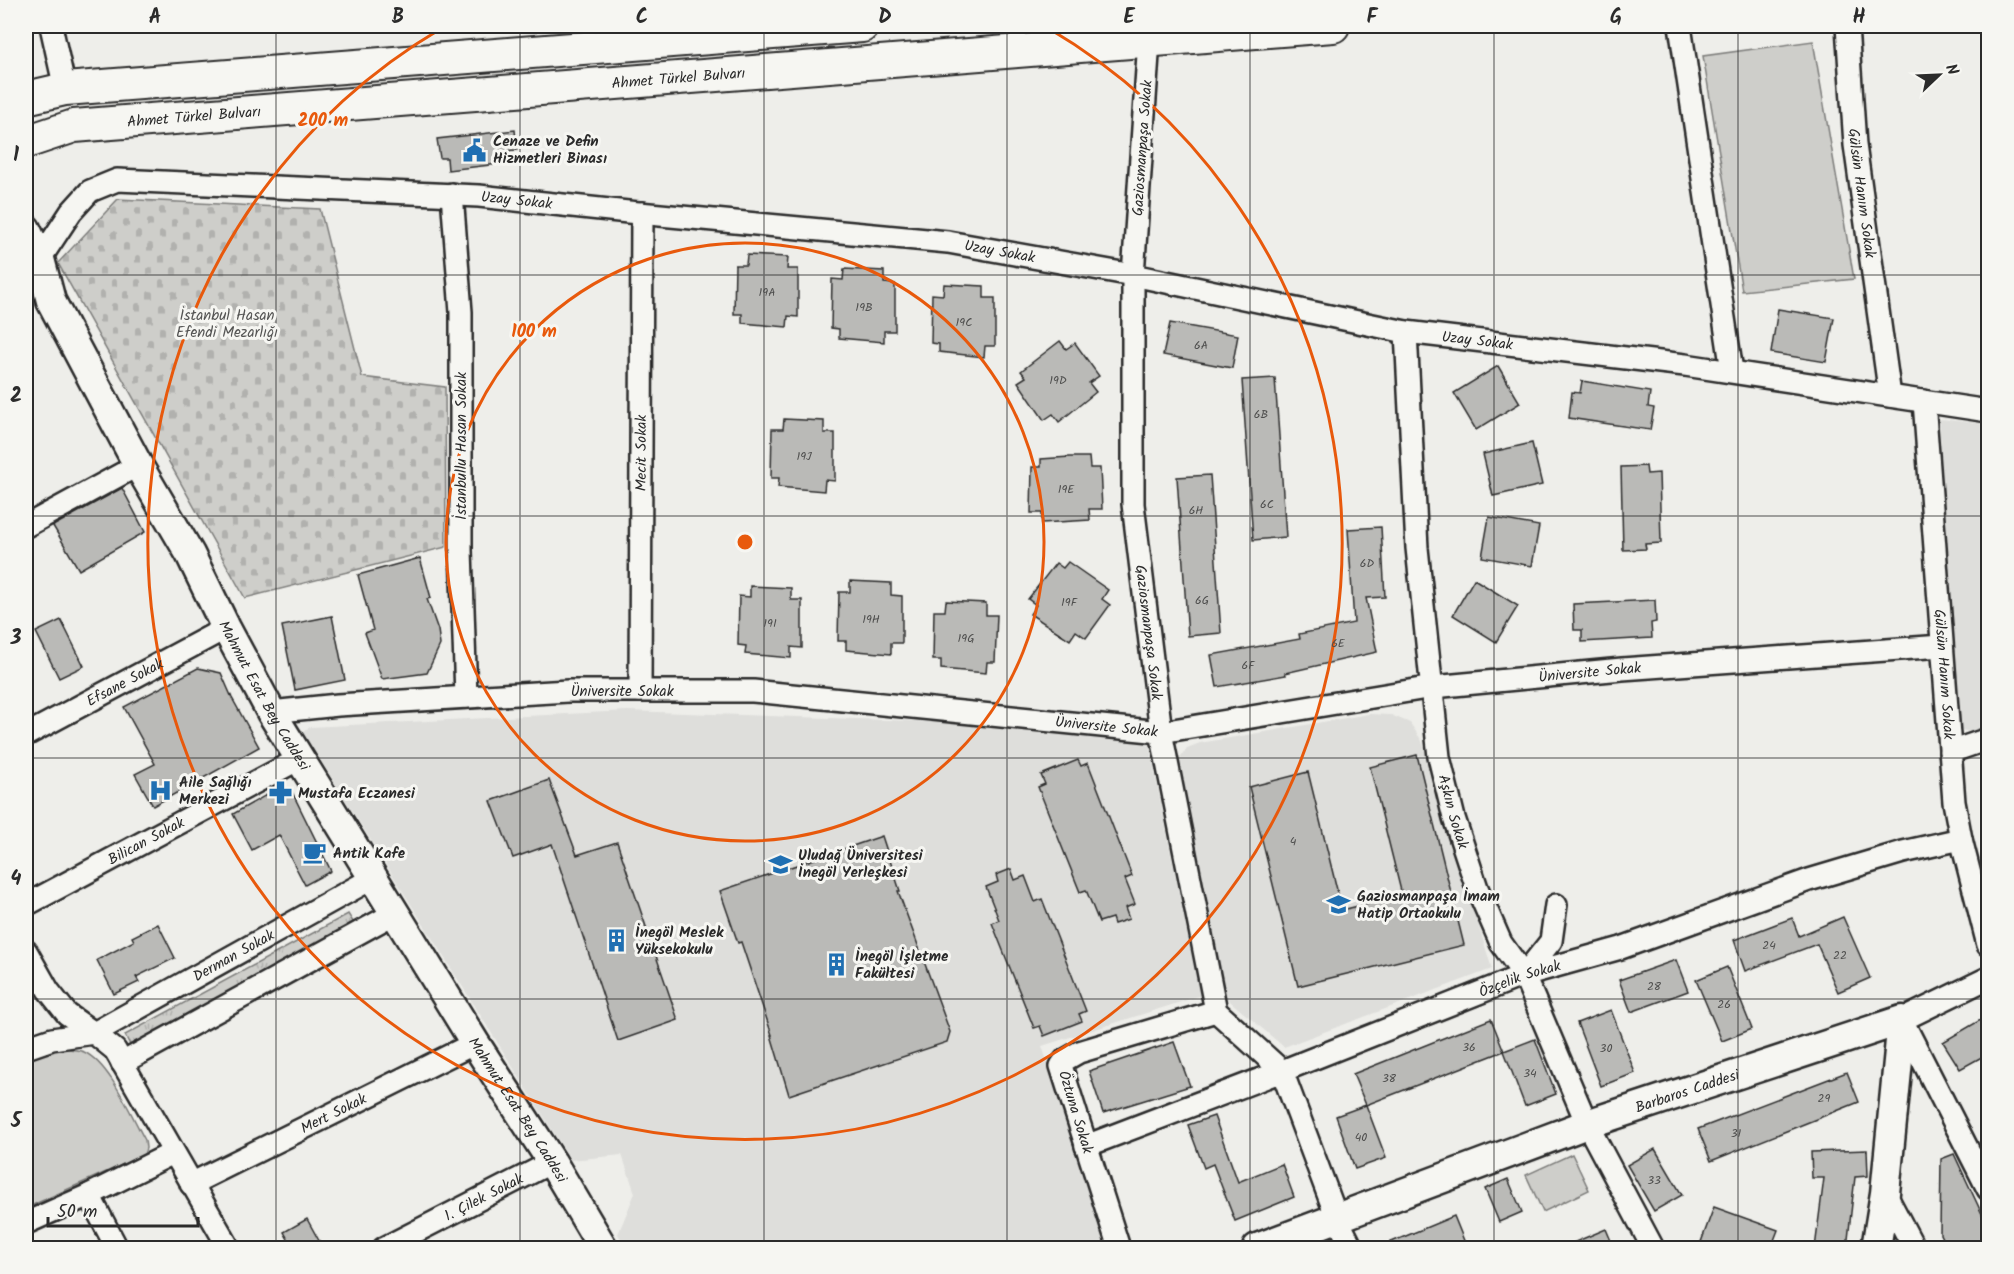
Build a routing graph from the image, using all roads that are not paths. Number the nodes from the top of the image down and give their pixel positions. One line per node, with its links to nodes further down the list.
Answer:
1 (51, 26): 7 (street)
2 (862, 26): 7 (main road)
3 (1333, 26): 6 (main road, Ahmet Türkel Bulvarı)
4 (1680, 26): 16 (street)
5 (1847, 26): 17 (street, Gülsün Hanım Sokak)
6 (1149, 40): 9 (main road, Ahmet Türkel Bulvarı); 14 (street, Gaziosmanpaşa Sokak)
7 (65, 89): 8 (main road)
8 (26, 98)
9 (26, 142)
10 (452, 194): 11 (street, Uzay Sokak); 13 (street, Uzay Sokak); 26 (street, İstanbullu Hasan Sokak)
11 (642, 213): 14 (street, Uzay Sokak); 25 (street, Mecit Sokak)
12 (26, 229): 13 (main road, Mahmut Esat Bey Caddesi)
13 (33, 265): 20 (main road, Mahmut Esat Bey Caddesi)
14 (1133, 275): 15 (street, Uzay Sokak); 28 (street, Gaziosmanpaşa Sokak)
15 (1406, 332): 16 (street, Uzay Sokak); 24 (street, Aşkın Sokak)
16 (1732, 371): 17 (street, Uzay Sokak)
17 (1890, 396): 18 (street, Uzay Sokak)
18 (1924, 401): 19 (street, Uzay Sokak); 23 (street, Gülsün Hanım Sokak)
19 (1989, 411)
20 (138, 465): 21 (street); 22 (main road, Mahmut Esat Bey Caddesi)
21 (26, 526)
22 (226, 628): 27 (main road, Mahmut Esat Bey Caddesi); 29 (street, Efsane Sokak)
23 (1942, 646): 24 (street, Üniversite Sokak); 31 (street, Gülsün Hanım Sokak)
24 (1433, 687): 28 (street, Üniversite Sokak); 40 (street, Aşkın Sokak)
25 (640, 691): 26 (street, Üniversite Sokak); 28 (street, Üniversite Sokak)
26 (466, 697): 27 (street, Üniversite Sokak)
27 (271, 712): 32 (main road, Mahmut Esat Bey Caddesi)
28 (1161, 732): 42 (street, Gaziosmanpaşa Sokak)
29 (26, 735)
30 (1989, 739): 31 (street)
31 (1950, 752): 33 (street, Gülsün Hanım Sokak)
32 (299, 759): 34 (main road, Mahmut Esat Bey Caddesi); 35 (street, Bilican Sokak)
33 (1961, 839): 38 (street, Gülsün Hanım Sokak); 40 (street, Özçelik Sokak)
34 (373, 879): 37 (main road, Mahmut Esat Bey Caddesi); 44 (street, Derman Sokak)
35 (26, 905)
36 (1556, 905): 40 (street)
37 (395, 913): 45 (main road, Mahmut Esat Bey Caddesi); 47 (street)
38 (1989, 945)
39 (26, 951): 44 (street)
40 (1524, 975): 48 (street, Özçelik Sokak); 49 (street, Aşkın Sokak)
41 (1989, 978): 43 (street)
42 (1216, 1011): 48 (street); 50 (street, Öztuna Sokak)
43 (1902, 1020): 49 (main road, Barbaros Caddesi); 54 (street); 55 (main road)
44 (94, 1033): 46 (street); 47 (street)
45 (475, 1043): 52 (main road, Mahmut Esat Bey Caddesi); 53 (street, Mert Sokak)
46 (26, 1048)
47 (122, 1063): 51 (street)
48 (1282, 1071): 50 (street, Özçelik Sokak); 57 (street)
49 (1587, 1124): 57 (main road, Barbaros Caddesi); 66 (street, Aşkın Sokak)
50 (1086, 1146): 63 (street, Öztuna Sokak)
51 (173, 1153): 53 (street); 56 (street)
52 (552, 1162): 59 (main road, Mahmut Esat Bey Caddesi); 62 (street, 1. Çilek Sokak)
53 (191, 1184): 61 (street)
54 (1989, 1189)
55 (1885, 1193): 67 (main road); 68 (street)
56 (89, 1195): 58 (street); 60 (street)
57 (1336, 1218): 64 (main road, Barbaros Caddesi); 65 (street)
58 (26, 1222)
59 (598, 1242)
60 (117, 1248)
61 (229, 1248)
62 (384, 1248)
63 (1119, 1248)
64 (1257, 1248)
65 (1352, 1248)
66 (1653, 1248)
67 (1876, 1248)
68 (1914, 1248)

